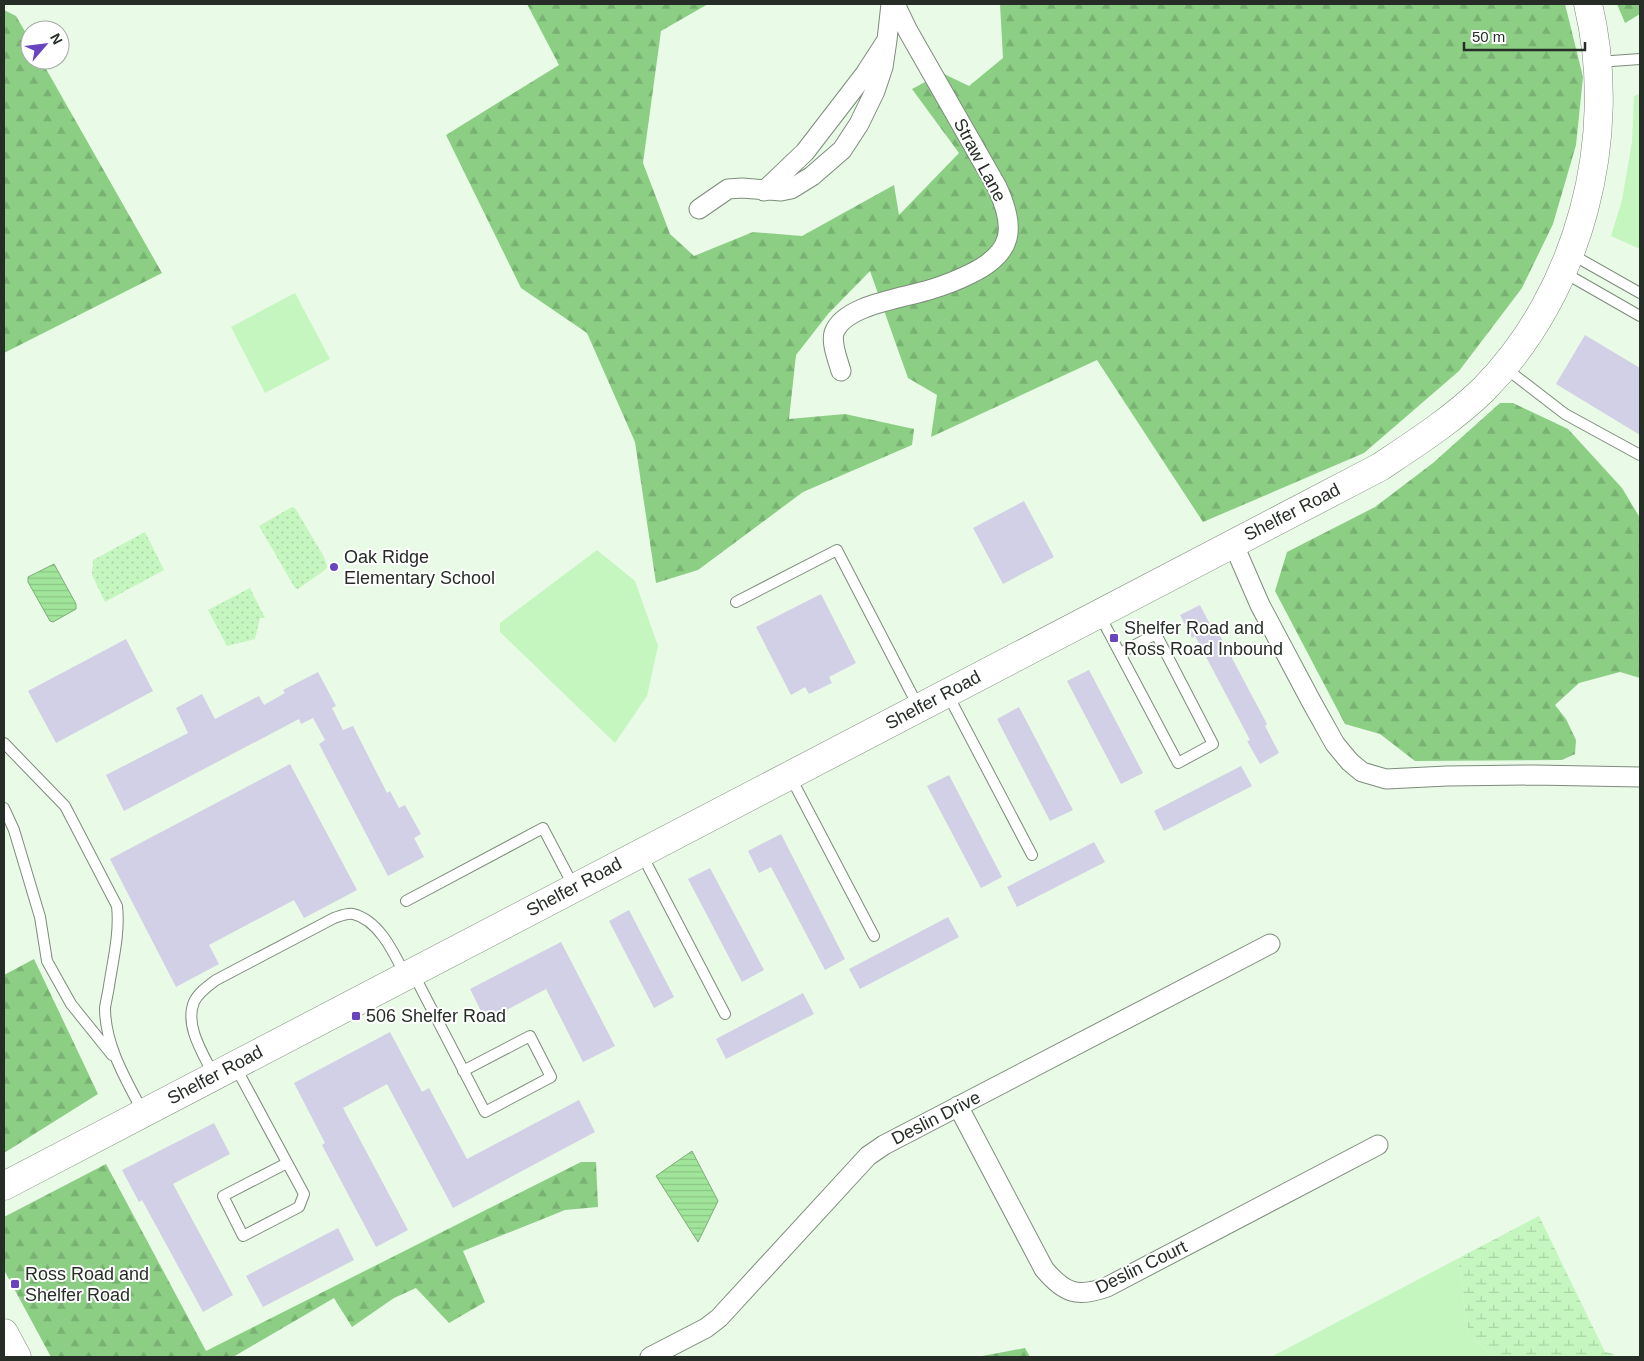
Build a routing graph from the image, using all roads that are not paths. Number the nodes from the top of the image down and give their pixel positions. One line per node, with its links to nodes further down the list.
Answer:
1 (893, 4): 3 (street); 12 (street, Straw Lane)
2 (1588, 4): 5 (street, Shelfer Road)
3 (887, 40): 6 (street); 6 (street)
4 (1640, 59): 5 (lane)
5 (1597, 62): 8 (street, Shelfer Road)
6 (764, 191): 7 (street)
7 (699, 209)
8 (1565, 262): 9 (lane); 10 (lane); 11 (street, Shelfer Road)
9 (1640, 293)
10 (1639, 313)
11 (1503, 367): 13 (lane); 14 (street, Shelfer Road)
12 (841, 371)
13 (1640, 455)
14 (1233, 543): 16 (street, Shelfer Road); 22 (street)
15 (736, 602): 19 (lane)
16 (1098, 613): 17 (lane); 18 (street, Shelfer Road)
17 (1120, 654): 17 (lane)
18 (947, 693): 19 (street, Shelfer Road); 25 (lane)
19 (919, 707): 21 (street, Shelfer Road)
20 (4, 743): 32 (lane)
21 (789, 775): 24 (street, Shelfer Road); 28 (lane)
22 (1640, 778)
23 (4, 808): 32 (lane)
24 (641, 853): 26 (street, Shelfer Road); 31 (lane)
25 (1032, 855)
26 (574, 887): 27 (lane); 30 (street, Shelfer Road)
27 (406, 900)
28 (874, 936)
29 (1270, 944): 35 (street, Deslin Drive)
30 (409, 974): 33 (street, Shelfer Road); 33 (lane); 34 (lane)
31 (725, 1014)
32 (120, 1066): 36 (lane)
33 (224, 1070): 36 (street, Shelfer Road); 38 (lane)
34 (464, 1071): 34 (lane)
35 (958, 1106): 37 (street, Deslin Court); 42 (street, Deslin Drive)
36 (143, 1112): 39 (street, Shelfer Road)
37 (1378, 1145)
38 (287, 1163): 38 (lane)
39 (4, 1186)
40 (4, 1333): 41 (street)
41 (17, 1357)
42 (650, 1357)

